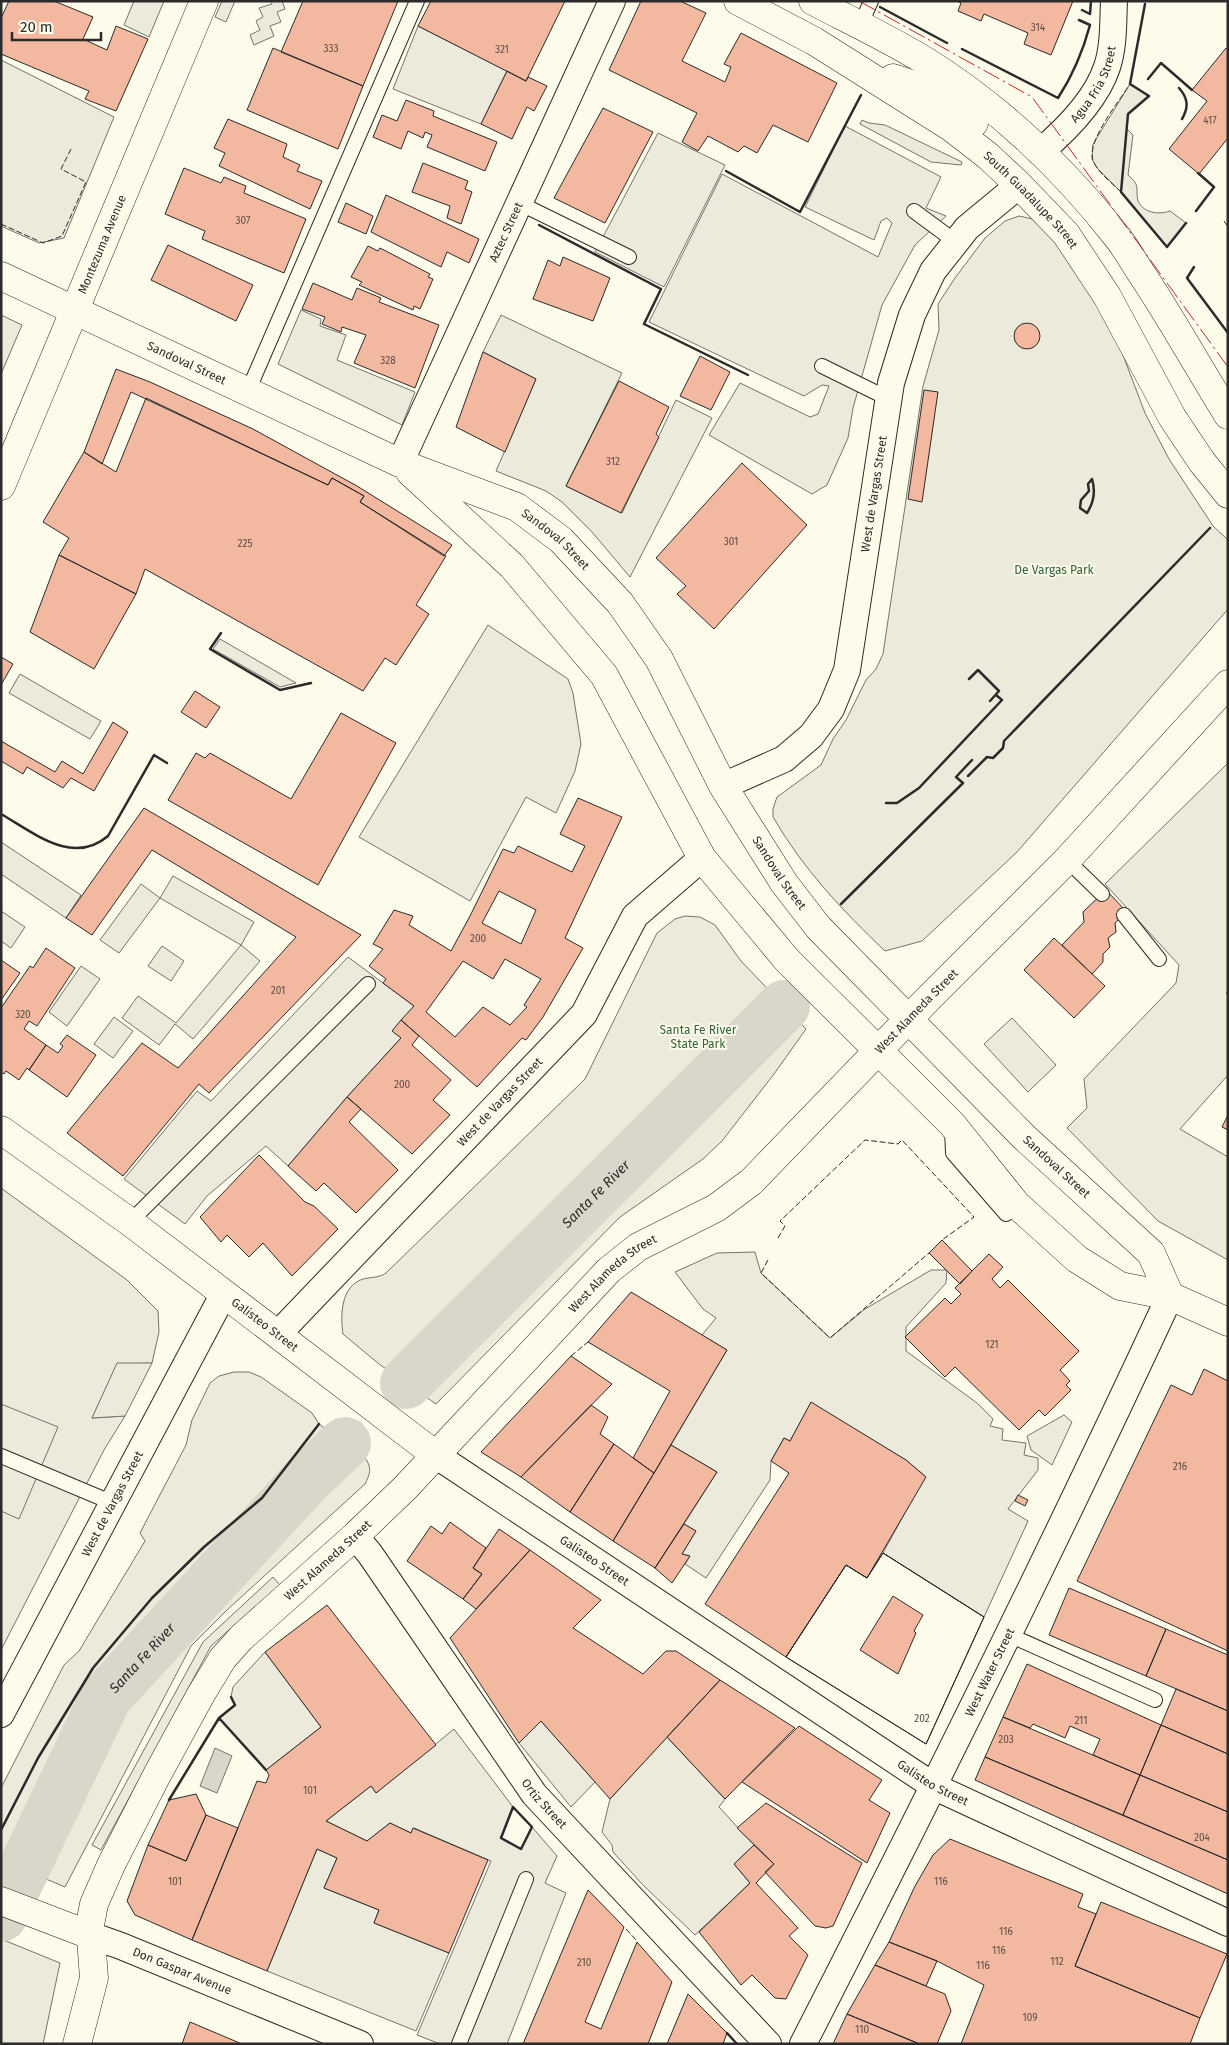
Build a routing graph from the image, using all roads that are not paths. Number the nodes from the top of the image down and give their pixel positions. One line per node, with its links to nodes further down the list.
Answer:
1 (204, 1): 16 (street, Montezuma Avenue)
2 (417, 1): 18 (lane)
3 (612, 1): 11 (street, Aztec Street)
4 (738, 1): 8 (street, South Guadalupe Street)
5 (1114, 1): 9 (street, Agua Fria Street)
6 (812, 2): 7 (street)
7 (866, 13): 9 (street)
8 (851, 63): 9 (street); 10 (street, South Guadalupe Street)
9 (1040, 152): 20 (street)
10 (1018, 185): 13 (street, West de Vargas Street); 23 (street, South Guadalupe Street)
11 (519, 203): 14 (lane); 21 (street, Aztec Street)
12 (914, 211): 13 (lane)
13 (956, 242): 19 (street, West de Vargas Street)
14 (629, 257)
15 (1, 276): 16 (street, Sandoval Street)
16 (75, 309): 18 (street, Sandoval Street); 22 (street, Montezuma Avenue)
17 (822, 366): 19 (lane)
18 (248, 391): 21 (street, Sandoval Street)
19 (889, 399): 25 (street, West de Vargas Street)
20 (1228, 414)
21 (400, 463): 25 (street, Sandoval Street); 26 (street, Sandoval Street)
22 (1, 486)
23 (1228, 494)
24 (1228, 684): 27 (street, West Alameda Street)
25 (724, 786): 32 (street, Sandoval Street)
26 (702, 858): 33 (street, Sandoval Street); 41 (street, West de Vargas Street)
27 (1067, 860): 28 (lane); 32 (street, West Alameda Street)
28 (1102, 894)
29 (1124, 915): 30 (lane)
30 (1159, 959)
31 (368, 984): 37 (lane)
32 (908, 1020): 33 (street, West Alameda Street); 39 (street, Sandoval Street)
33 (878, 1051): 34 (street, Sandoval Street); 43 (street, West Alameda Street)
34 (952, 1124): 36 (lane); 39 (street, Sandoval Street)
35 (1, 1130): 37 (street, Galisteo Street)
36 (1006, 1214)
37 (130, 1222): 38 (street, Galisteo Street)
38 (223, 1295): 41 (street, Galisteo Street); 44 (street, West de Vargas Street)
39 (1170, 1296): 40 (street, Sandoval Street); 46 (street, West Water Street)
40 (1228, 1322)
41 (278, 1334): 43 (street, Galisteo Street)
42 (1, 1456): 44 (lane)
43 (436, 1456): 45 (street, West Alameda Street); 49 (street, Galisteo Street)
44 (113, 1503): 48 (street, West de Vargas Street)
45 (354, 1536): 53 (street, West Alameda Street); 57 (street, Ortiz Street)
46 (1009, 1635): 47 (lane); 49 (street, West Water Street)
47 (1155, 1700)
48 (1, 1714)
49 (935, 1787): 52 (street, Galisteo Street); 58 (street, West Water Street)
50 (526, 1879): 56 (lane)
51 (1, 1901): 53 (street, Don Gaspar Avenue)
52 (1228, 1923)
53 (90, 1935): 54 (street, West Alameda Street); 55 (street, Don Gaspar Avenue)
54 (77, 2044)
55 (360, 2044)
56 (460, 2044)
57 (768, 2044)
58 (803, 2044)

